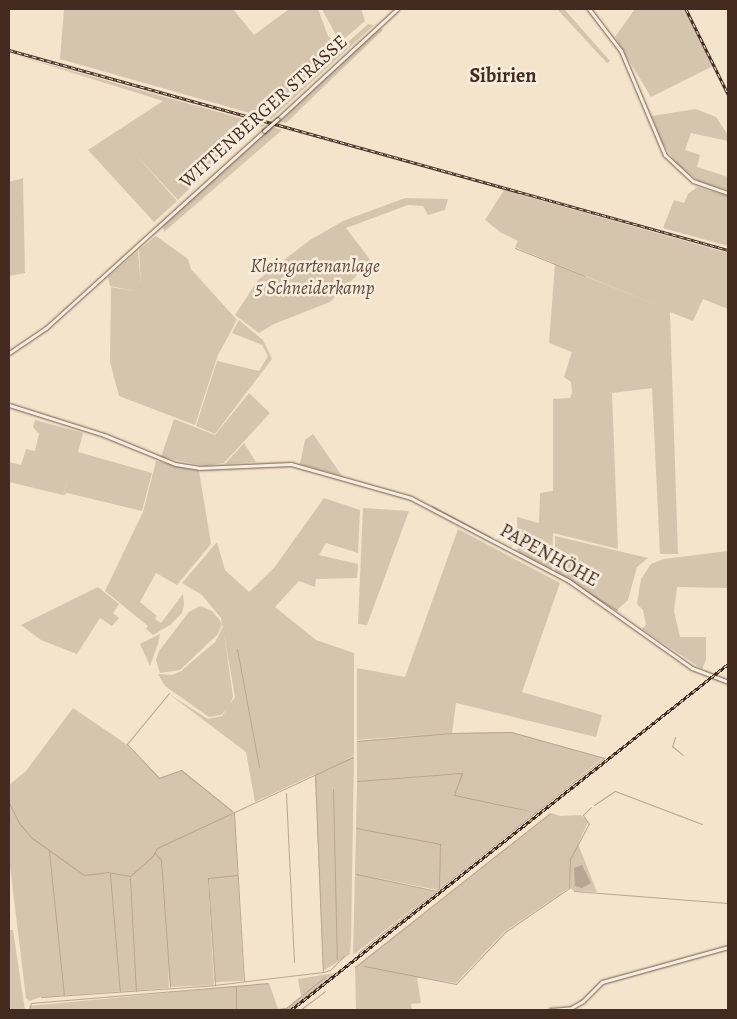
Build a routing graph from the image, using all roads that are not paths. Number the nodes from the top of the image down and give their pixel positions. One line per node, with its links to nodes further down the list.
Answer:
1 (397, 9): 4 (main road, WITTENBERGER STRASSE, bridge)
2 (589, 9): 3 (main road)
3 (728, 193)
4 (9, 353)
5 (9, 405): 6 (main road, PAPENHÖHE)
6 (728, 682)
7 (728, 947): 8 (main road)
8 (550, 1010)

